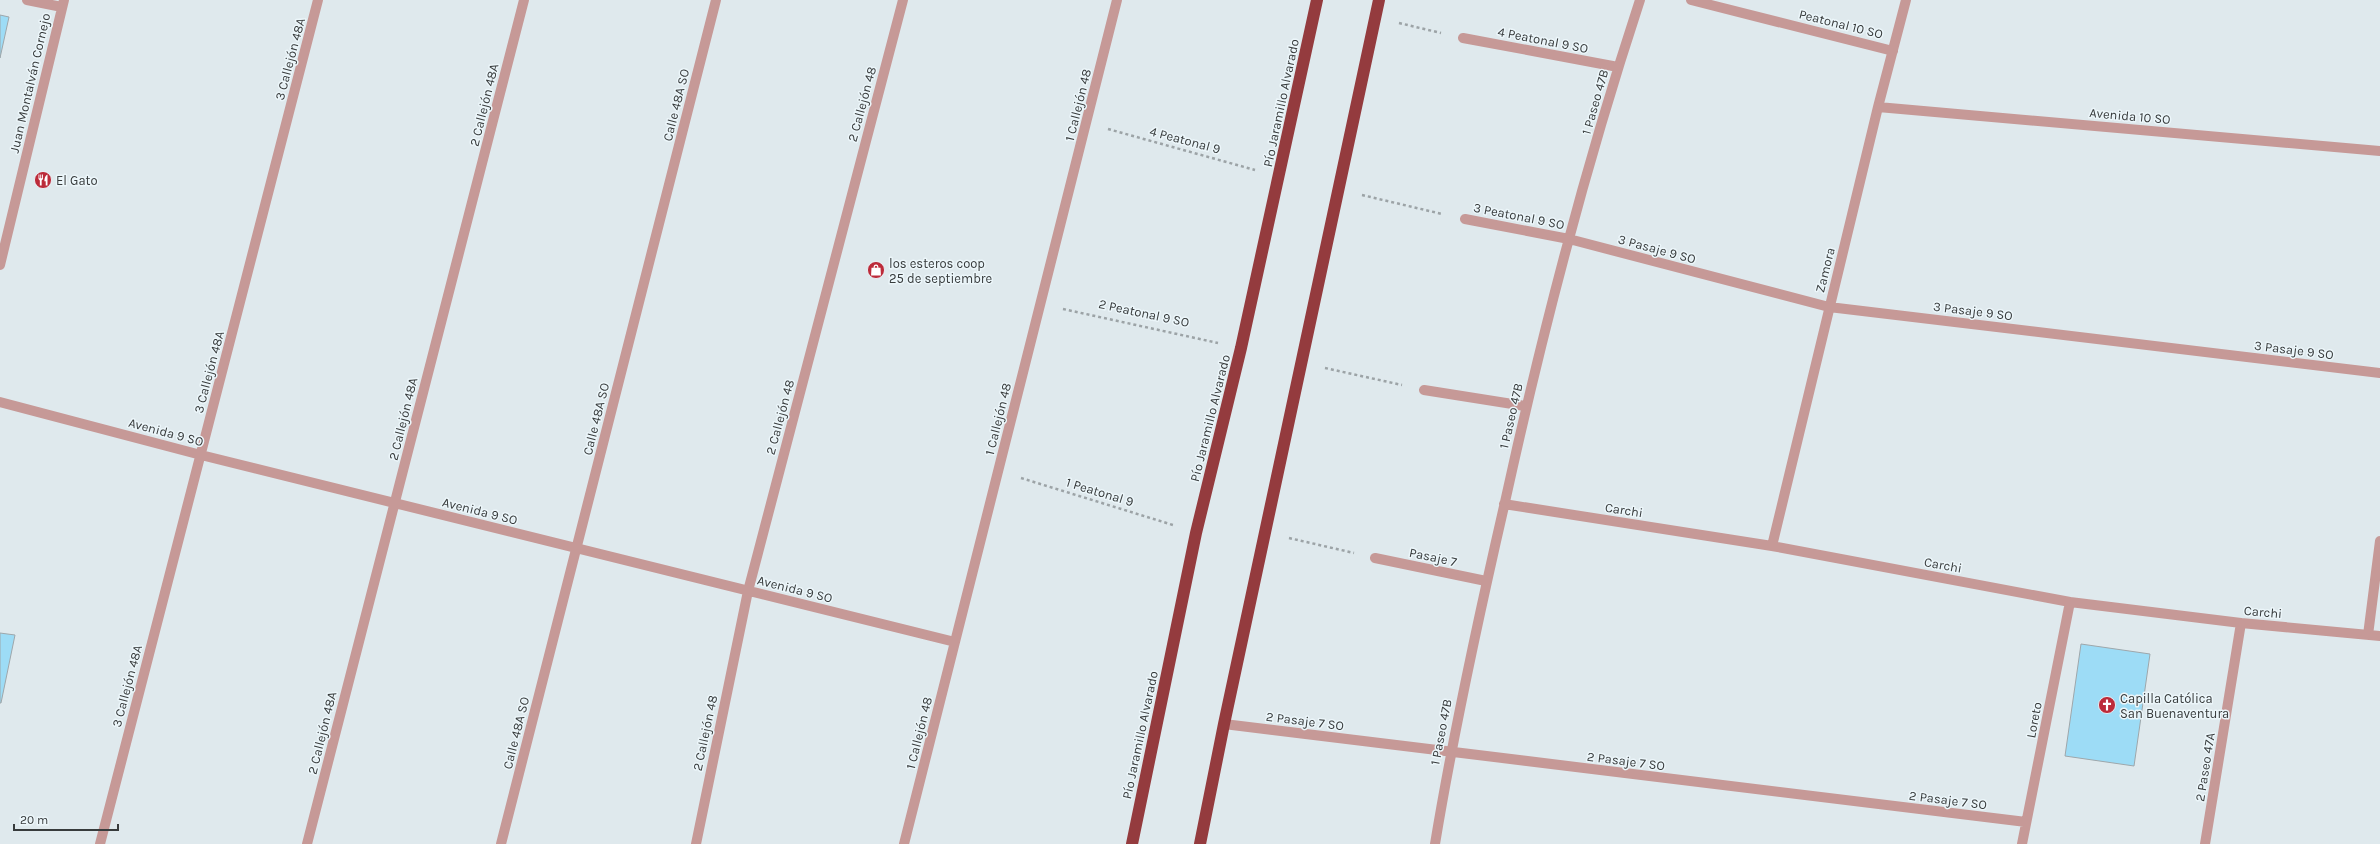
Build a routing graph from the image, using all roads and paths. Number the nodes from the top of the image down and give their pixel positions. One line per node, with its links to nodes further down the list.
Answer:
1 (27, 0): 12 (street)
2 (318, 0): 33 (street, 3 Callejón 48A)
3 (524, 0): 35 (street, 2 Callejón 48A)
4 (716, 0): 41 (street, Calle 48A SO)
5 (903, 0): 44 (street, 2 Callejón 48)
6 (1118, 0): 18 (street, 1 Callejón 48)
7 (1318, 0): 20 (highway, Pío Jaramillo Alvarado)
8 (1379, 0): 13 (highway)
9 (1640, 0): 16 (street, 1 Paseo 47B)
10 (1691, 0): 15 (street, Peatonal 10 SO)
11 (1906, 0): 15 (street, Zamora)
12 (63, 4): 24 (street, Juan Montalván Cornejo)
13 (1375, 17): 14 (path); 21 (highway)
14 (1463, 38): 16 (street, 4 Peatonal 9 SO)
15 (1893, 51): 17 (street, Zamora)
16 (1618, 67): 23 (street, 1 Paseo 47B)
17 (1878, 107): 19 (street, Avenida 10 SO); 26 (street, Zamora)
18 (1086, 123): 20 (path, 4 Peatonal 9); 25 (street, 1 Callejón 48)
19 (2380, 150)
20 (1279, 177): 27 (highway, Pío Jaramillo Alvarado)
21 (1338, 189): 22 (path); 28 (highway)
22 (1465, 219): 23 (street, 3 Peatonal 9 SO)
23 (1569, 239): 26 (street, 3 Pasaje 9 SO); 32 (street, 1 Paseo 47B)
24 (0, 265)
25 (1041, 304): 27 (path, 2 Peatonal 9 SO); 34 (street, 1 Callejón 48)
26 (1829, 307): 29 (street, 3 Pasaje 9 SO); 40 (street, Zamora)
27 (1241, 348): 37 (highway, Pío Jaramillo Alvarado)
28 (1301, 363): 30 (path); 38 (highway)
29 (2380, 373)
30 (1424, 390): 32 (street)
31 (0, 402): 33 (street, Avenida 9 SO)
32 (1526, 406): 36 (street, 1 Paseo 47B)
33 (201, 455): 35 (street, Avenida 9 SO); 53 (street, 3 Callejón 48A)
34 (998, 470): 37 (path, 1 Peatonal 9); 49 (street, 1 Callejón 48)
35 (395, 503): 41 (street, Avenida 9 SO); 54 (street, 2 Callejón 48A)
36 (1504, 504): 40 (street, Carchi); 43 (street, 1 Paseo 47B)
37 (1196, 533): 58 (highway, Pío Jaramillo Alvarado)
38 (1265, 533): 42 (path); 50 (highway)
39 (2380, 541): 47 (street)
40 (1772, 546): 45 (street, Carchi)
41 (576, 548): 44 (street, Avenida 9 SO); 55 (street, Calle 48A SO)
42 (1375, 558): 43 (street, Pasaje 7)
43 (1486, 581): 51 (street, 1 Paseo 47B)
44 (748, 591): 49 (street, Avenida 9 SO); 56 (street, 2 Callejón 48)
45 (2070, 602): 46 (street, Carchi); 52 (street, Loreto)
46 (2241, 623): 47 (street, Carchi); 62 (street, 2 Paseo 47A)
47 (2368, 635): 48 (street, Carchi)
48 (2380, 636)
49 (955, 642): 57 (street, 1 Callejón 48)
50 (1224, 724): 51 (street, 2 Pasaje 7 SO); 59 (highway)
51 (1450, 753): 52 (street, 2 Pasaje 7 SO); 60 (street, 1 Paseo 47B)
52 (2026, 822): 61 (street, Loreto)
53 (100, 844)
54 (307, 844)
55 (501, 844)
56 (696, 844)
57 (904, 844)
58 (1132, 844)
59 (1200, 844)
60 (1435, 844)
61 (2022, 844)
62 (2205, 844)

